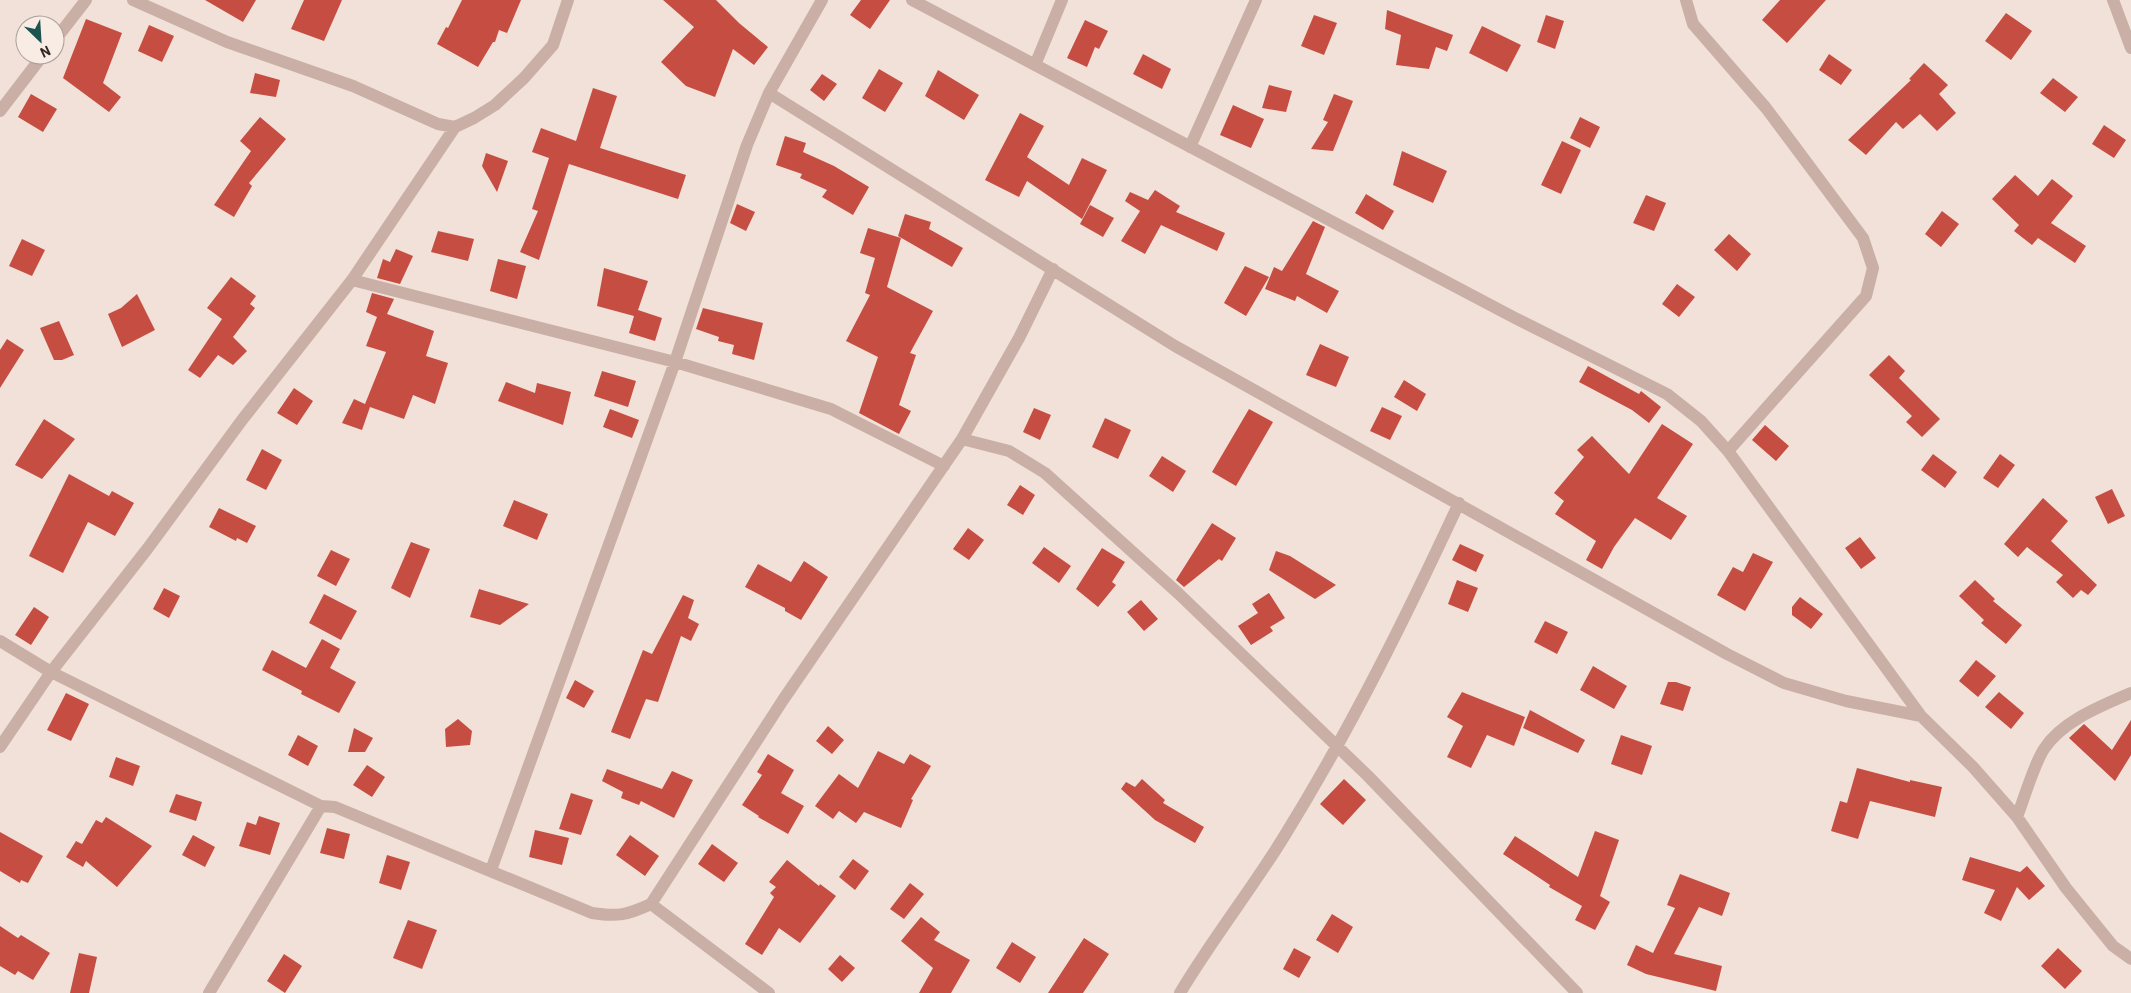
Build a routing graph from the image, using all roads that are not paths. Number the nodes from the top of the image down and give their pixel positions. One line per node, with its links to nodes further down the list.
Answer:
1 (86, 0): 10 (street)
2 (133, 0): 16 (street)
3 (568, 0): 16 (street)
4 (822, 0): 14 (street)
5 (912, 0): 13 (street)
6 (1062, 0): 13 (street)
7 (1256, 0): 17 (street)
8 (1686, 0): 22 (street)
9 (2113, 0): 11 (street)
10 (65, 27)
11 (2131, 48)
12 (35, 65): 15 (street)
13 (1035, 65): 17 (street)
14 (769, 93): 18 (street); 20 (street)
15 (0, 111)
16 (455, 127): 19 (street)
17 (1190, 147): 22 (street)
18 (1053, 269): 21 (street); 24 (street)
19 (352, 280): 20 (street); 26 (street)
20 (675, 362): 23 (street); 33 (street)
21 (962, 439): 23 (street); 30 (street)
22 (1728, 451): 28 (street)
23 (944, 466): 34 (street)
24 (1459, 504): 28 (street); 30 (street)
25 (0, 640): 26 (street)
26 (51, 672): 29 (street); 31 (street)
27 (2131, 693): 32 (street)
28 (1921, 716): 32 (street)
29 (0, 747)
30 (1338, 747): 38 (street); 39 (street)
31 (321, 806): 33 (street); 36 (street)
32 (2017, 817): 35 (street)
33 (490, 870): 34 (street)
34 (651, 904): 37 (street)
35 (2131, 959)
36 (209, 993)
37 (769, 993)
38 (1180, 993)
39 (1577, 993)

